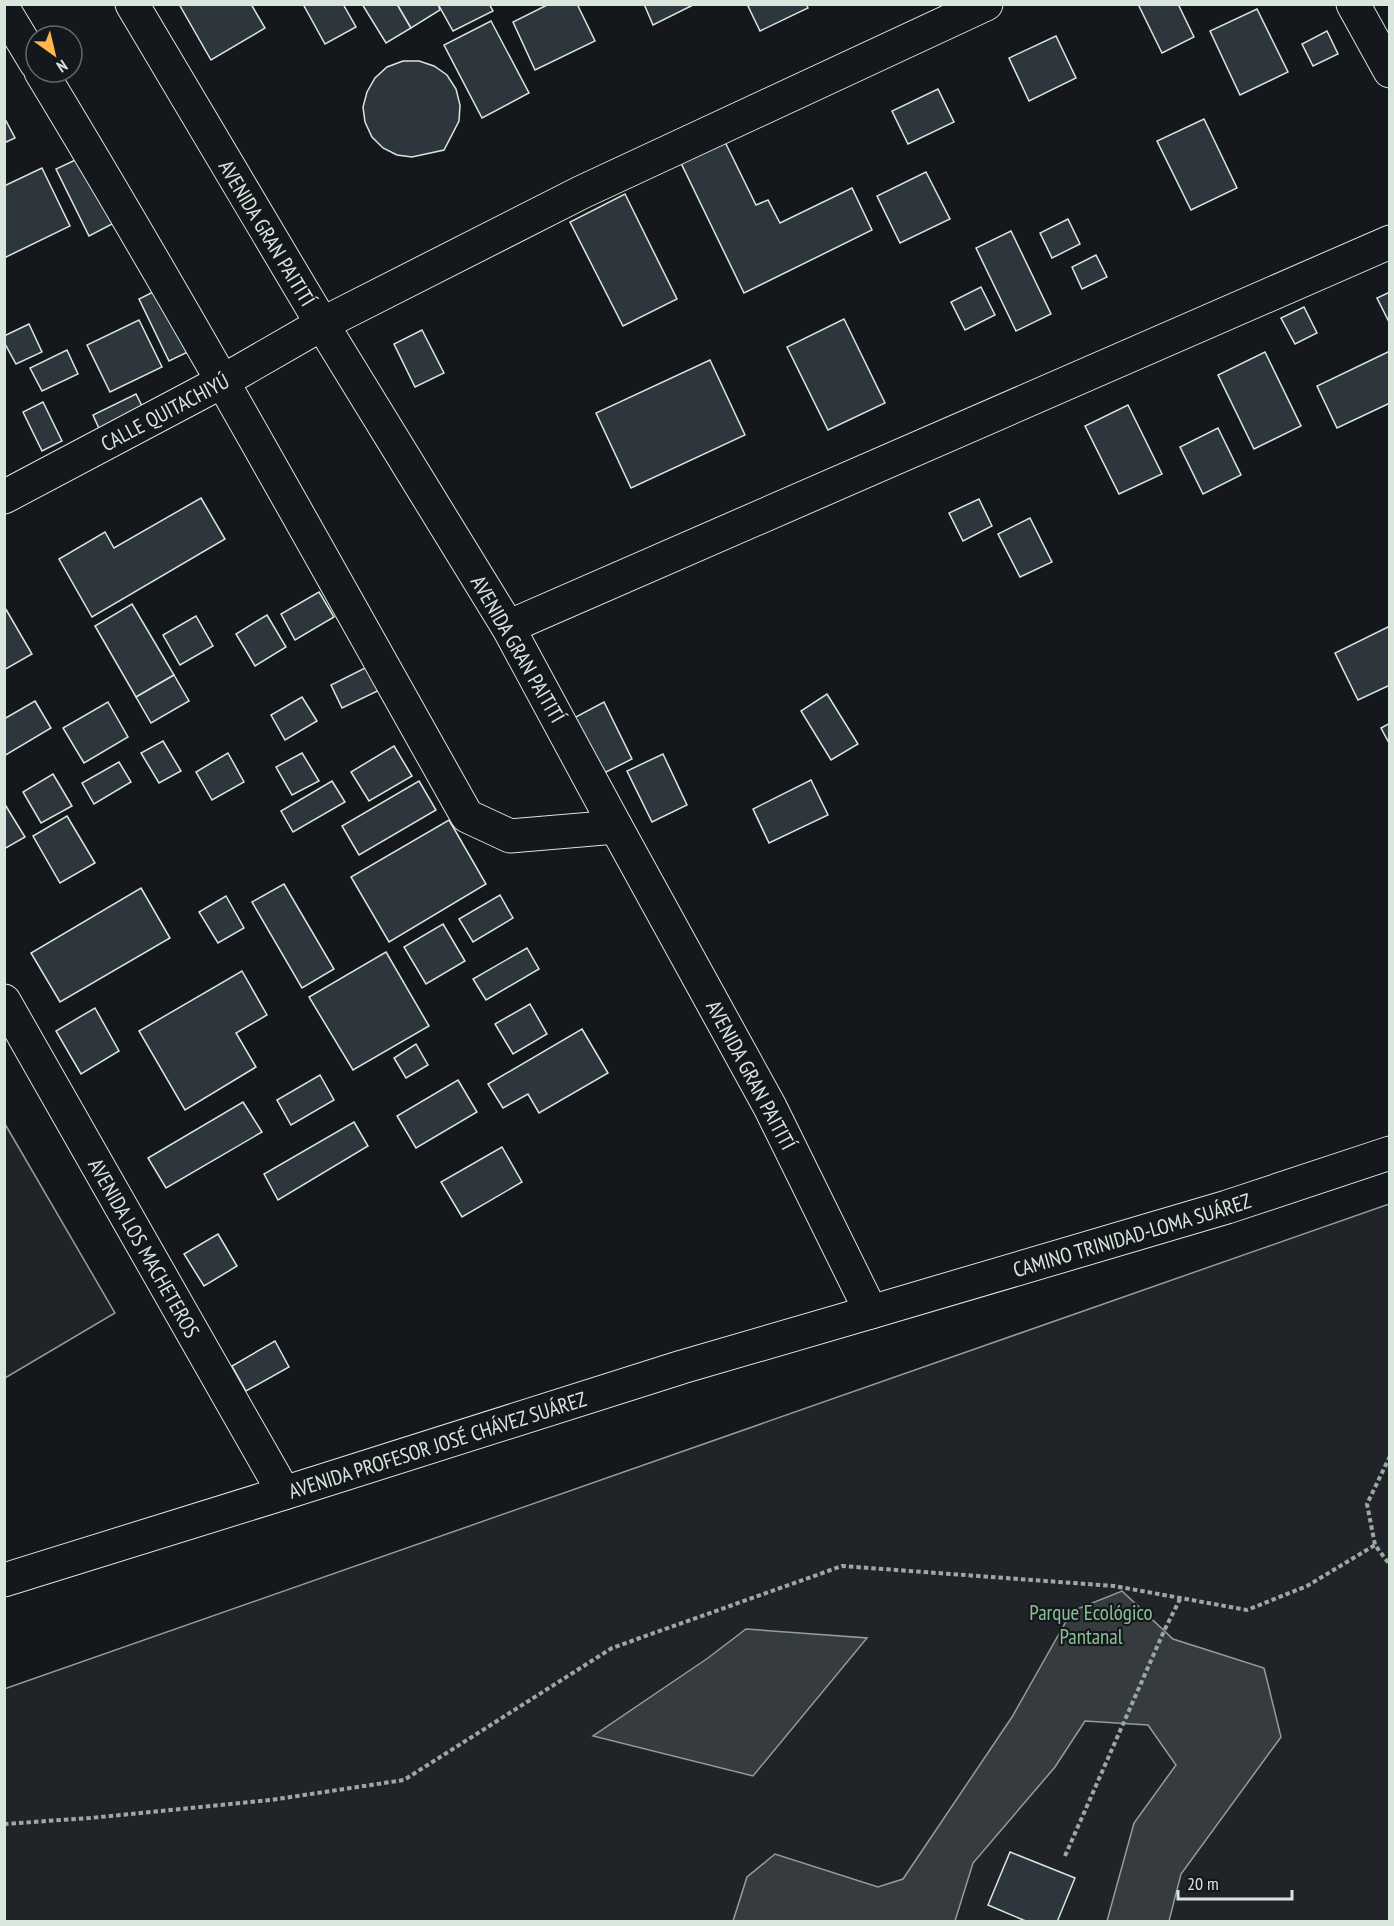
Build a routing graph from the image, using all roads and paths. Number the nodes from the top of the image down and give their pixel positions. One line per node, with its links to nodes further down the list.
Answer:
1 (132, 4): 9 (street, AVENIDA GRAN PAITITÍ)
2 (986, 4): 9 (street, CALLE QUITACHIYÚ)
3 (1353, 4): 6 (street)
4 (8, 22): 5 (street)
5 (24, 45)
6 (1389, 70)
7 (48, 84): 10 (street)
8 (1389, 242): 12 (street)
9 (322, 324): 10 (street, CALLE QUITACHIYÚ); 12 (street, AVENIDA GRAN PAITITÍ)
10 (223, 381): 11 (street, CALLE QUITACHIYÚ); 13 (street)
11 (4, 497)
12 (508, 627): 13 (street, AVENIDA GRAN PAITITÍ)
13 (616, 827): 16 (street, AVENIDA GRAN PAITITÍ)
14 (4, 1001): 18 (street, AVENIDA LOS MACHETEROS)
15 (1389, 1153): 16 (street, CAMINO TRINIDAD-LOMA SUÁREZ)
16 (871, 1312): 18 (street, AVENIDA PROFESOR JOSÉ CHÁVEZ SUÁREZ)
17 (1389, 1456): 19 (path)
18 (284, 1494): 21 (street, AVENIDA PROFESOR JOSÉ CHÁVEZ SUÁREZ)
19 (1375, 1545): 20 (path); 22 (path)
20 (1389, 1564)
21 (4, 1580)
22 (1180, 1599): 23 (path); 24 (path)
23 (4, 1824)
24 (1065, 1856)

